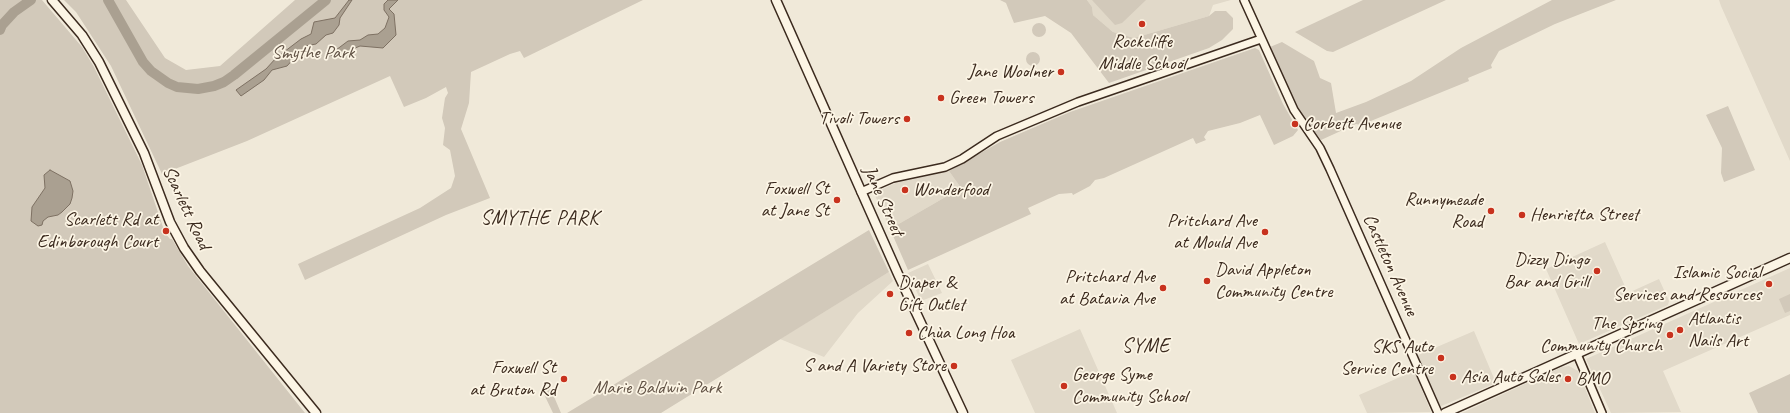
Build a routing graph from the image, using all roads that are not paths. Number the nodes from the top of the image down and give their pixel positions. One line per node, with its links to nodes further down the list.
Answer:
1 (52, 0): 8 (main road, Scarlett Road)
2 (776, 0): 5 (main road, Jane Street)
3 (1244, 0): 4 (street, Castleton Avenue)
4 (1262, 39): 5 (street); 10 (street, Castleton Avenue)
5 (861, 192): 9 (main road, Jane Street)
6 (1790, 258): 7 (main road)
7 (1577, 354): 11 (main road); 12 (street)
8 (316, 413)
9 (963, 413)
10 (1438, 413)
11 (1445, 413)
12 (1602, 413)

